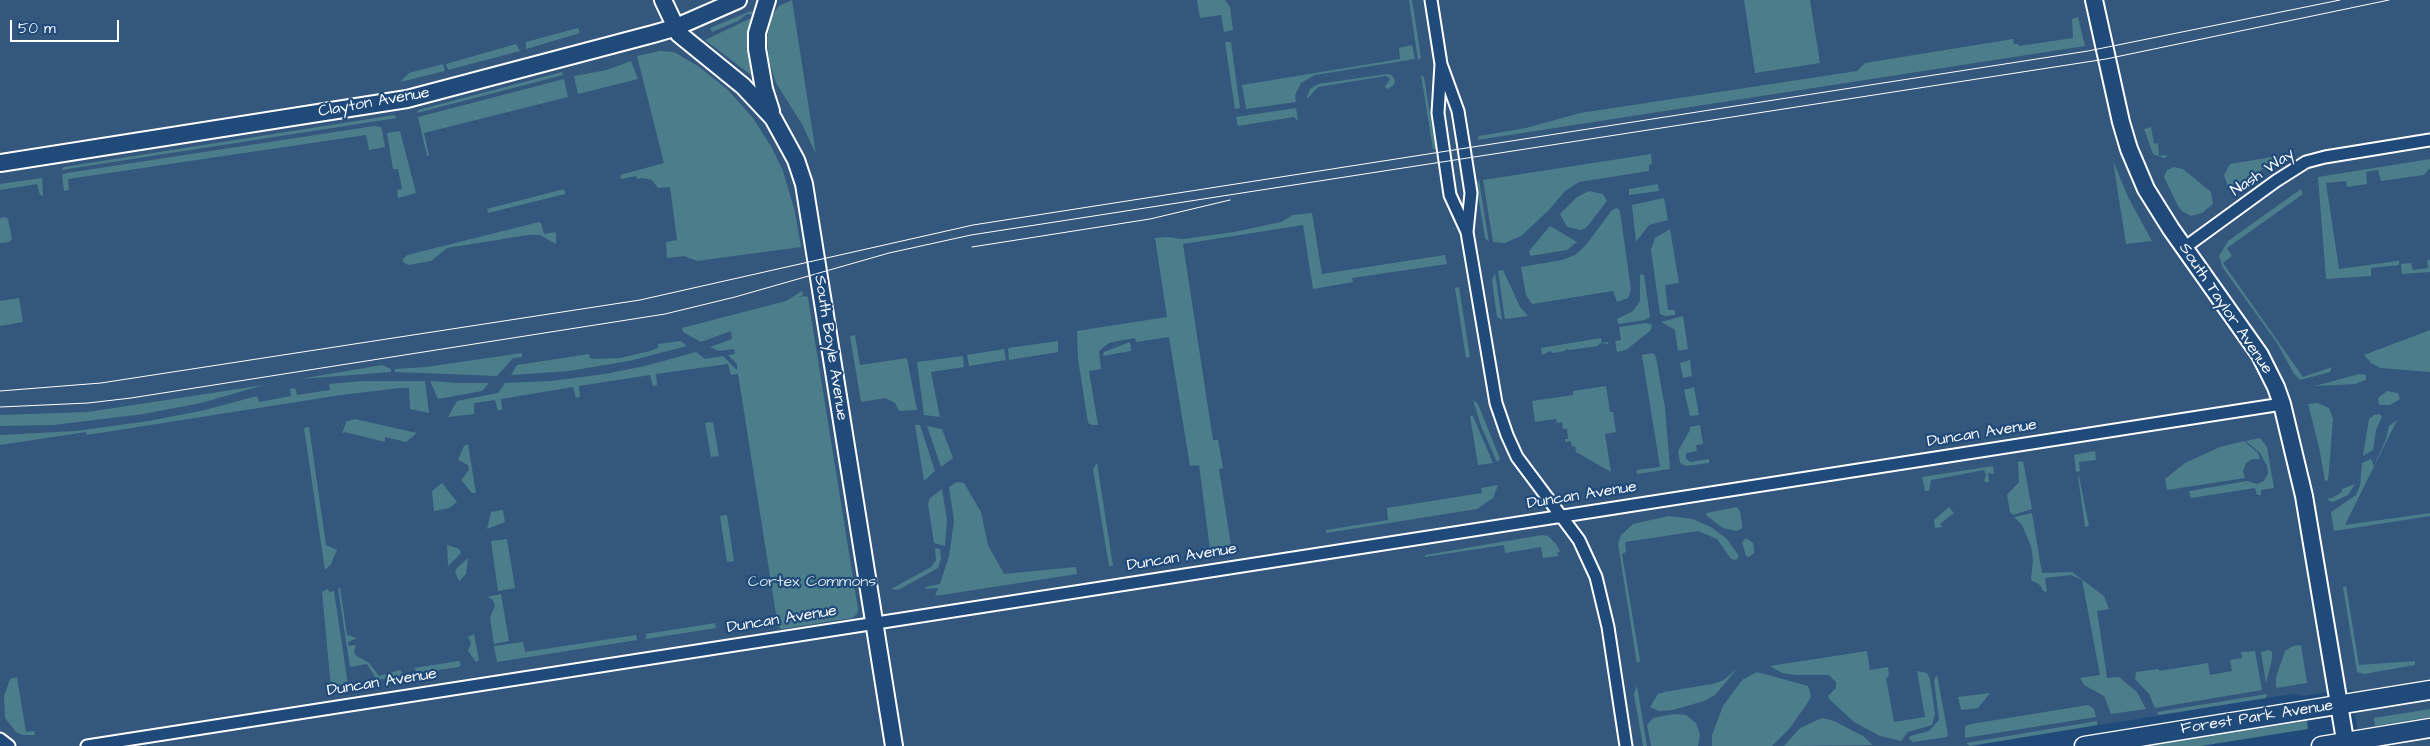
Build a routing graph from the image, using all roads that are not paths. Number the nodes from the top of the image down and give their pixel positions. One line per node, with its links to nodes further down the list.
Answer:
1 (663, 0): 6 (street, South Boyle Avenue)
2 (738, 0): 6 (street, Clayton Avenue)
3 (767, 0): 8 (street)
4 (1431, 0): 7 (street)
5 (2094, 0): 12 (street, South Taylor Avenue)
6 (674, 28): 8 (street, South Boyle Avenue); 10 (street, Clayton Avenue)
7 (1441, 64): 11 (street); 11 (street)
8 (773, 118): 15 (street, South Boyle Avenue)
9 (2430, 140): 12 (street, Nash Way)
10 (0, 163)
11 (1467, 232): 14 (street)
12 (2184, 248): 13 (street, South Taylor Avenue)
13 (2282, 404): 14 (street, Duncan Avenue); 17 (street, South Taylor Avenue)
14 (1562, 516): 15 (street, Duncan Avenue); 24 (street)
15 (874, 622): 22 (street, Duncan Avenue); 23 (street, South Boyle Avenue)
16 (2430, 690): 17 (main road, Forest Park Avenue)
17 (2339, 704): 20 (street, South Taylor Avenue); 25 (main road, Forest Park Avenue)
18 (2430, 728): 20 (main road)
19 (0, 738): 21 (street)
20 (2346, 744): 26 (main road)
21 (9, 746)
22 (87, 746)
23 (894, 746)
24 (1626, 746)
25 (2084, 746)
26 (2321, 746)

